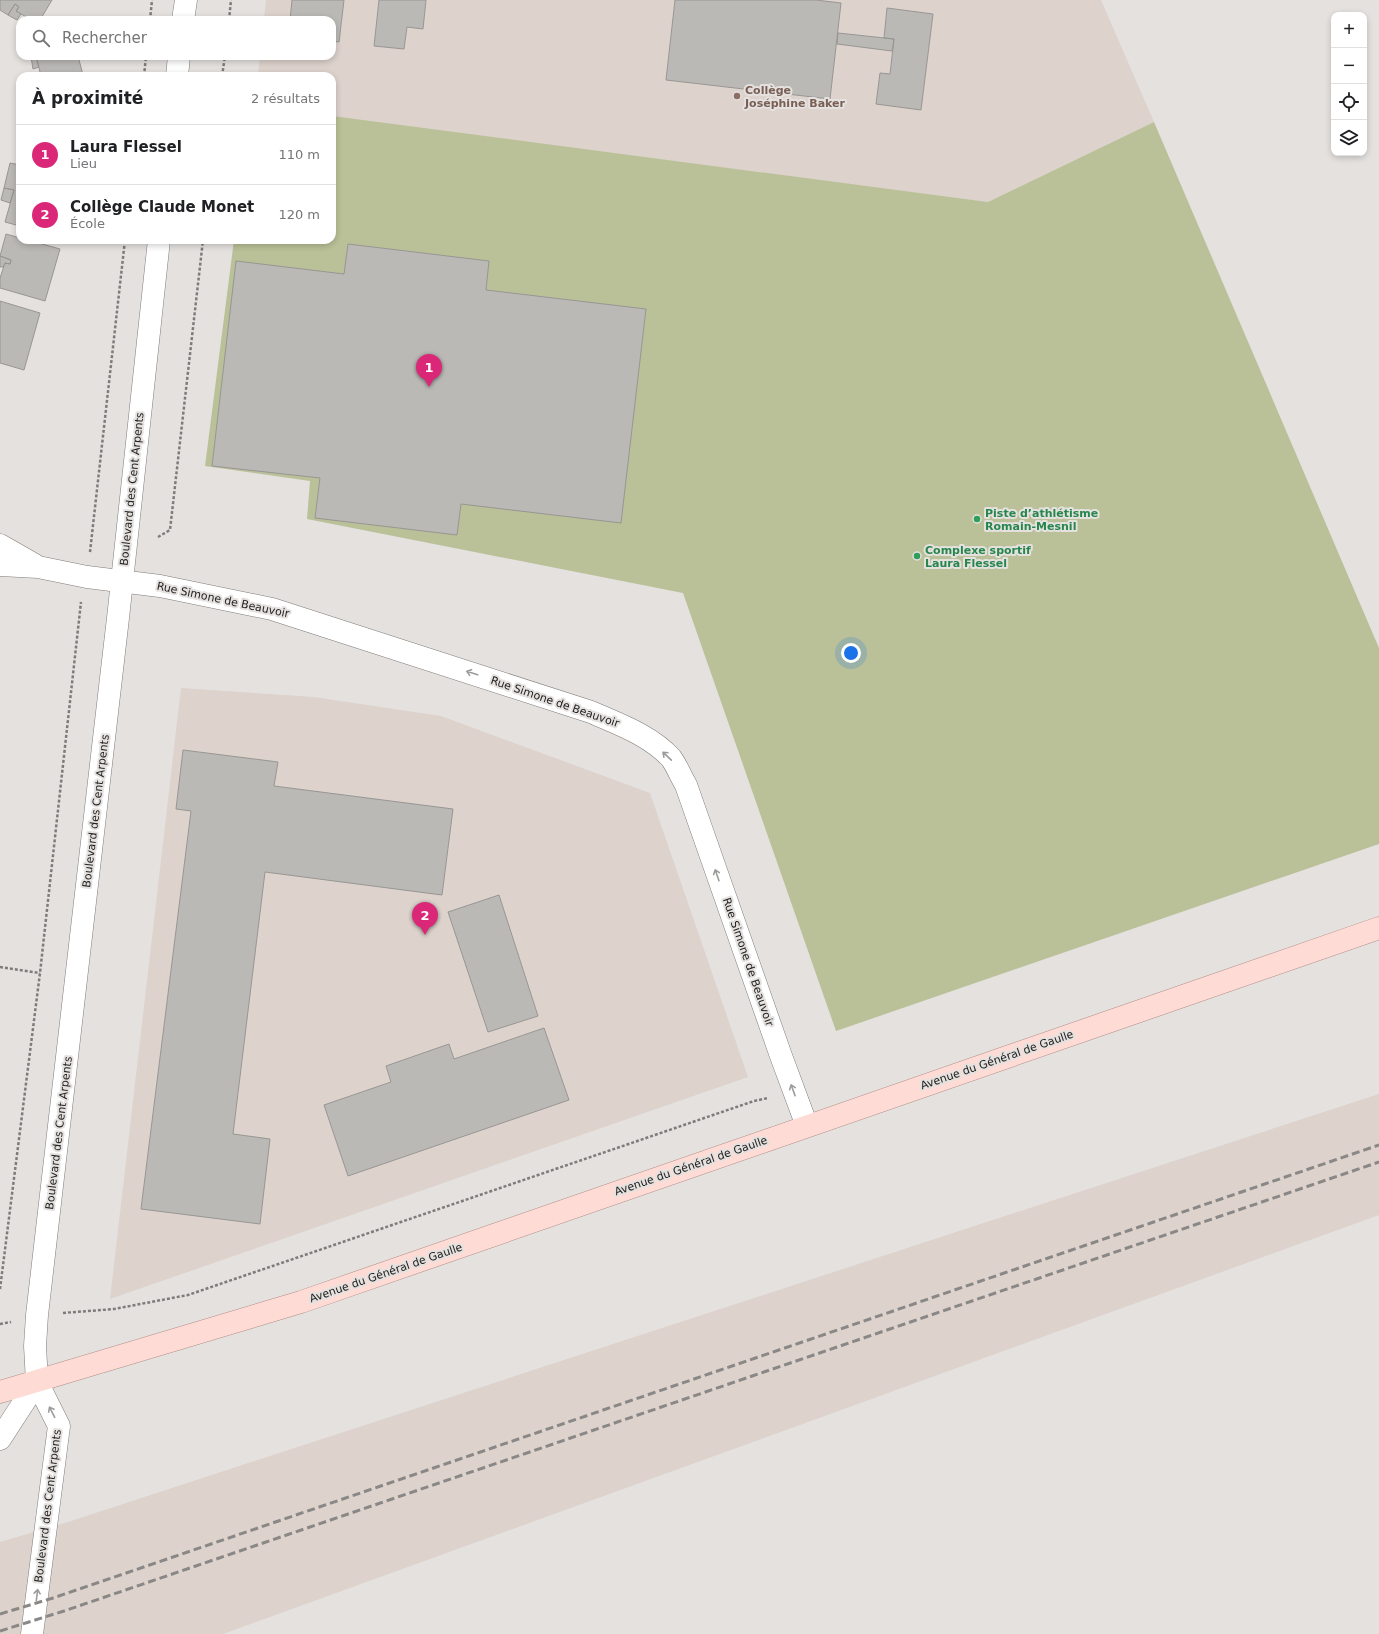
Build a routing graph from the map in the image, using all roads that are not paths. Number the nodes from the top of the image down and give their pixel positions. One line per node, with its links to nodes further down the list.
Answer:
1 (186, 0): 2 (street)
2 (184, 16)
3 (179, 60): 4 (street)
4 (177, 72)
5 (159, 244): 9 (street, Boulevard des Cent Arpents)
6 (0, 545): 8 (street)
7 (0, 565): 8 (street)
8 (38, 567): 9 (street, Rue Simone de Beauvoir)
9 (122, 582): 11 (street, Rue Simone de Beauvoir, one-way to 9); 12 (street, Boulevard des Cent Arpents)
10 (1379, 928): 11 (main road, Avenue du Général de Gaulle)
11 (807, 1126): 12 (main road, Avenue du Général de Gaulle)
12 (37, 1382): 13 (main road, Avenue du Général de Gaulle); 14 (street); 15 (street, Boulevard des Cent Arpents, one-way to 12)
13 (0, 1392)
14 (0, 1439)
15 (32, 1634)

